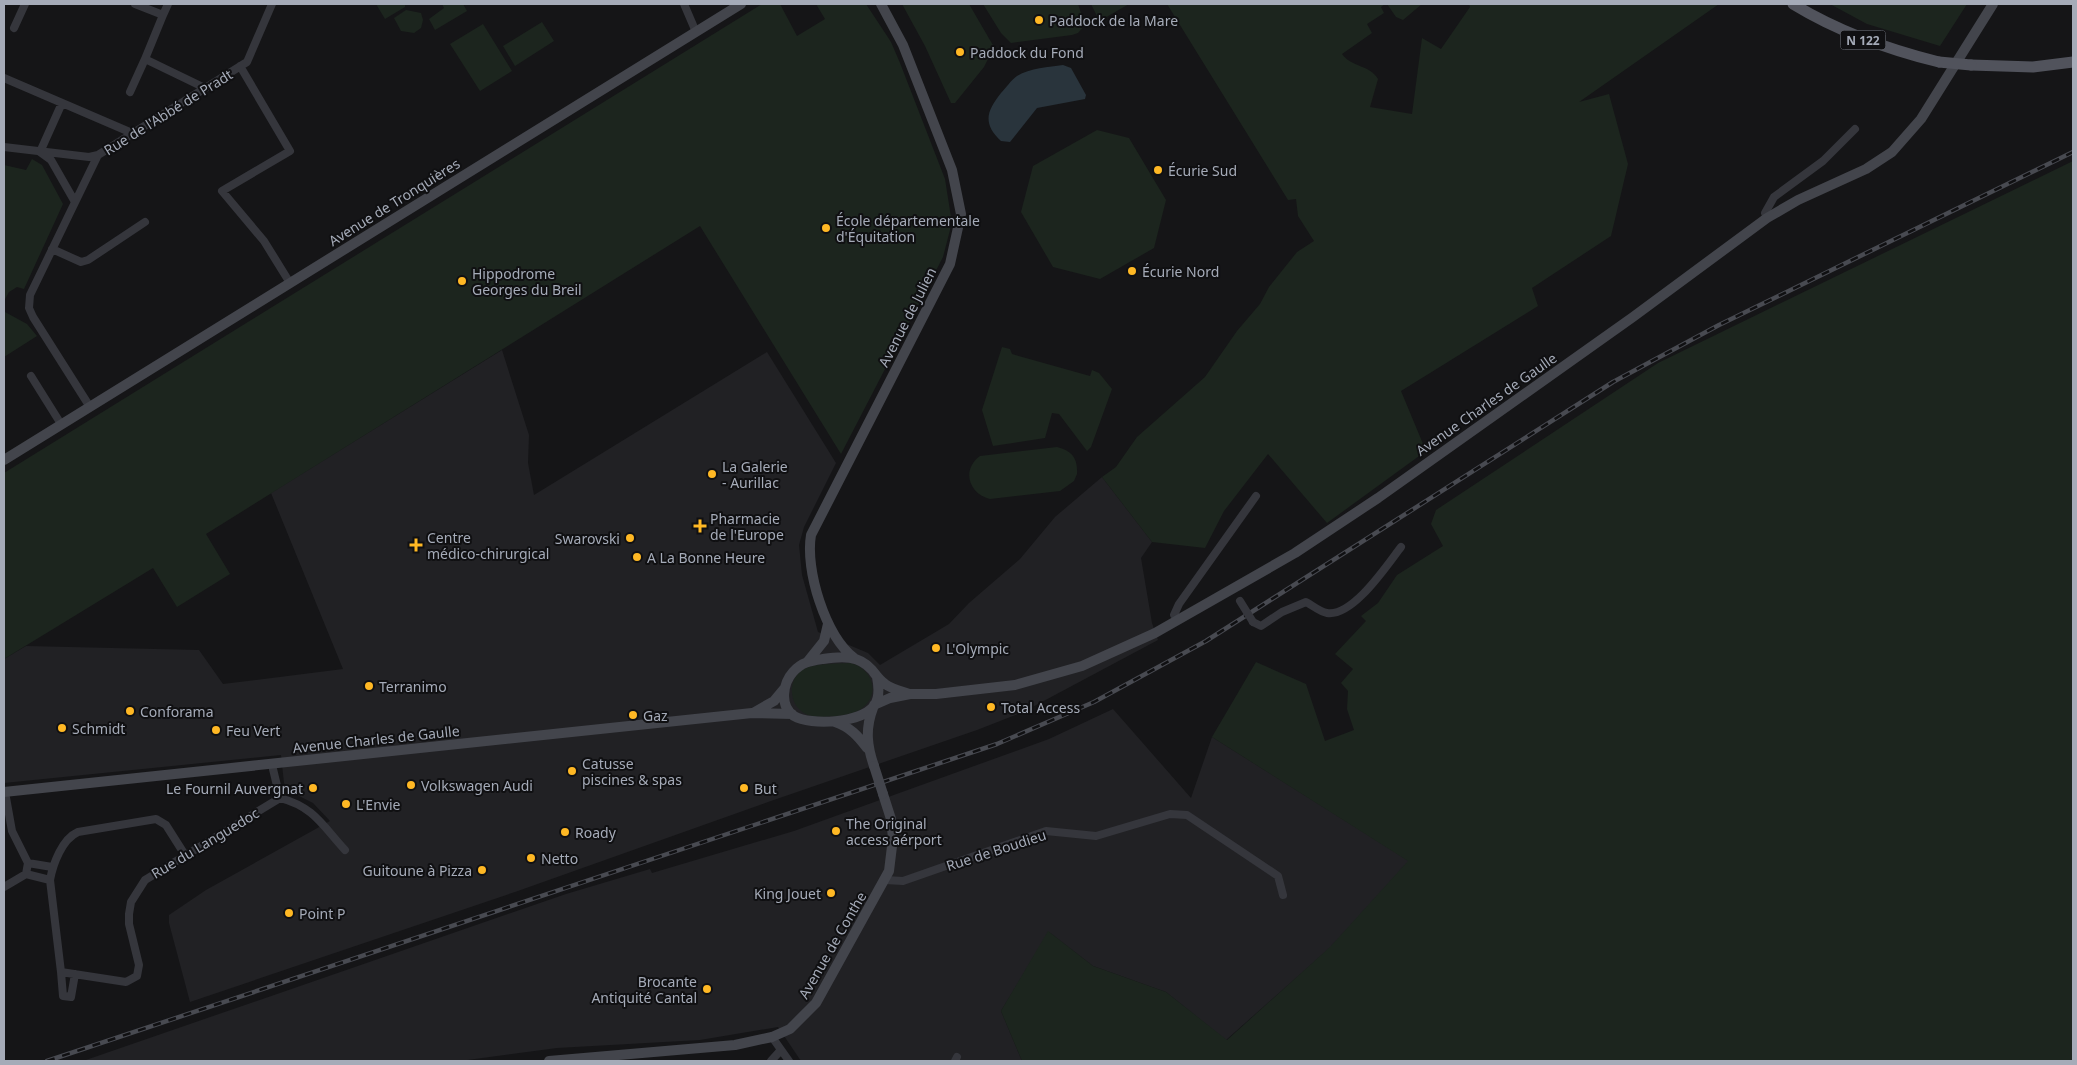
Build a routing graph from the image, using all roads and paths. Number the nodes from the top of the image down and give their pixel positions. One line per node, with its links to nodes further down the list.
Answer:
1 (25, 4): 13 (street)
2 (135, 4): 11 (street)
3 (168, 4): 11 (street)
4 (272, 4): 17 (street, Rue de l'Abbé de Pradt)
5 (684, 4): 14 (street)
6 (741, 4): 14 (main road, Avenue de Tronquières)
7 (876, 4): 12 (main road, Avenue de Julien)
8 (881, 4): 12 (main road, Avenue de Julien)
9 (1793, 4): 16 (main road, N 122, bridge)
10 (1993, 4): 28 (main road, Avenue Charles de Gaulle)
11 (163, 15): 15 (street)
12 (887, 16): 40 (main road, Avenue de Julien)
13 (14, 28)
14 (696, 32): 31 (main road, Avenue de Tronquières)
15 (145, 59): 19 (street); 20 (street)
16 (2073, 62)
17 (240, 66): 19 (street, Rue de l'Abbé de Pradt); 31 (street)
18 (4, 78): 21 (street)
19 (205, 88): 23 (street, Rue de l'Abbé de Pradt)
20 (130, 92)
21 (62, 103): 23 (street); 25 (street)
22 (1855, 129): 28 (street)
23 (132, 133): 26 (street, Rue de l'Abbé de Pradt)
24 (4, 146): 25 (street)
25 (40, 152): 26 (street); 27 (street)
26 (98, 155): 27 (street, Rue de l'Abbé de Pradt)
27 (75, 202): 30 (street, Rue de l'Abbé de Pradt)
28 (1767, 218): 38 (main road, Avenue Charles de Gaulle)
29 (145, 222): 30 (street)
30 (52, 249): 33 (street, Rue de l'Abbé de Pradt)
31 (290, 282): 33 (main road, Avenue de Tronquières)
32 (31, 376): 34 (street)
33 (90, 407): 34 (main road, Avenue de Tronquières)
34 (61, 424): 35 (main road, Avenue de Tronquières)
35 (4, 460)
36 (1256, 496): 39 (street)
37 (1401, 547): 38 (street, bridge)
38 (1230, 592): 39 (main road, Avenue Charles de Gaulle)
39 (1178, 620): 45 (main road, Avenue Charles de Gaulle)
40 (828, 624): 41 (main road, Avenue de Julien); 42 (main road)
41 (854, 658): 42 (main road); 43 (main road)
42 (808, 661): 44 (main road)
43 (876, 677): 45 (main road, Avenue Charles de Gaulle); 46 (main road)
44 (784, 689): 47 (main road, Avenue Charles de Gaulle); 48 (main road)
45 (910, 694): 46 (main road, Avenue Charles de Gaulle)
46 (874, 706): 49 (main road); 50 (main road, Avenue de Conthe)
47 (752, 713): 48 (main road, Avenue Charles de Gaulle); 51 (main road, Avenue Charles de Gaulle)
48 (792, 714): 49 (main road)
49 (831, 721): 50 (main road, Avenue de Conthe)
50 (868, 749): 60 (main road, Avenue de Conthe, bridge)
51 (272, 765): 52 (main road, Avenue Charles de Gaulle); 53 (street)
52 (4, 792): 56 (street)
53 (280, 798): 54 (street); 55 (street, Rue du Languedoc)
54 (345, 850)
55 (185, 854): 57 (street); 64 (street, Rue du Languedoc)
56 (28, 863): 57 (street); 58 (street)
57 (52, 867): 59 (street)
58 (26, 874): 59 (street); 61 (street)
59 (50, 880): 63 (street)
60 (885, 880): 62 (street, Rue de Boudieu); 65 (main road, Avenue de Conthe)
61 (4, 887)
62 (1282, 895)
63 (61, 972): 64 (street, Rue du Languedoc); 64 (street)
64 (75, 974)
65 (772, 1037): 66 (street); 67 (main road, Avenue de Conthe)
66 (780, 1051): 68 (street); 69 (street)
67 (549, 1061)
68 (772, 1061)
69 (789, 1061)

